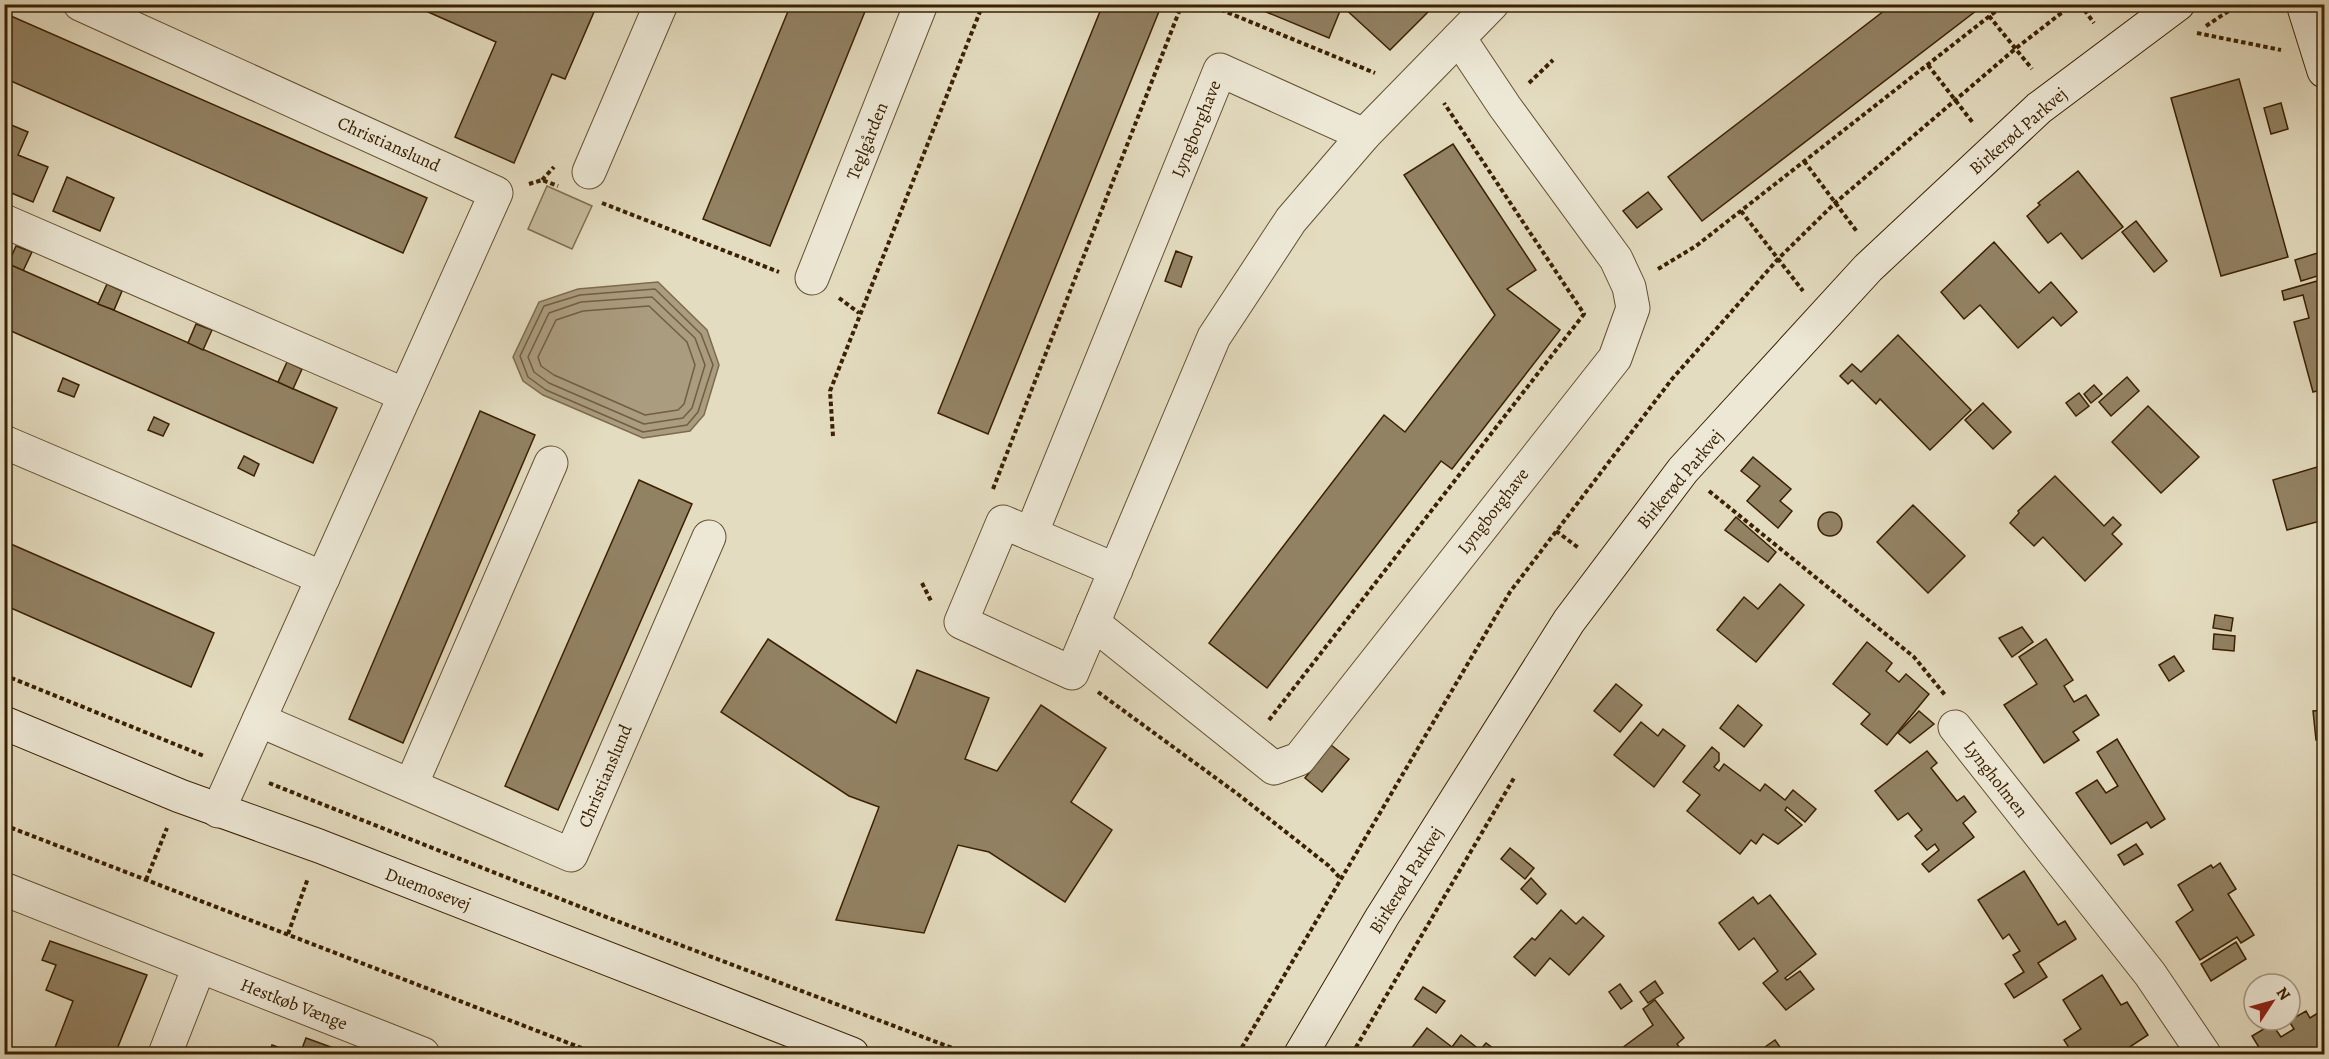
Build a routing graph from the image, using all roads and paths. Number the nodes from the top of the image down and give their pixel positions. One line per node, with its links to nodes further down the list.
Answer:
1 (80, 4): 24 (street, Christianslund)
2 (921, 4): 28 (street, Teglgården)
3 (983, 4): 32 (path)
4 (1182, 4): 38 (path)
5 (1207, 4): 18 (path)
6 (1492, 4): 14 (street)
7 (2004, 4): 12 (path)
8 (2178, 4): 19 (street, Birkerød Parkvej)
9 (2239, 4): 13 (path)
10 (2303, 4): 17 (street)
11 (657, 6): 23 (street)
12 (1989, 16): 16 (path); 19 (path)
13 (2197, 32): 15 (path); 17 (path)
14 (1459, 38): 18 (street); 29 (street, Lyngborghave)
15 (2188, 39)
16 (1928, 64): 21 (path); 22 (path)
17 (2323, 65)
18 (1417, 79): 20 (street); 48 (path)
19 (2055, 97): 21 (street, Birkerød Parkvej)
20 (1364, 135): 38 (street, Lyngborghave); 40 (street)
21 (1994, 150): 27 (street, Birkerød Parkvej)
22 (1804, 161): 25 (path); 27 (path)
23 (583, 187): 24 (path); 28 (path)
24 (496, 193): 31 (street)
25 (1741, 211): 29 (path); 30 (path)
26 (4, 221): 31 (street)
27 (1878, 259): 30 (street, Birkerød Parkvej)
28 (812, 278)
29 (1629, 287): 48 (street, Lyngborghave)
30 (1824, 317): 66 (street, Birkerød Parkvej)
31 (405, 395): 41 (street)
32 (833, 436)
33 (4, 442): 41 (street)
34 (551, 463): 51 (street)
35 (1715, 482): 36 (path)
36 (1708, 490): 37 (path); 47 (path, Lyngholmen)
37 (1701, 499)
38 (1036, 520): 40 (street); 43 (street)
39 (709, 537): 51 (street, Christianslund)
40 (1116, 570): 42 (street)
41 (323, 578): 45 (street)
42 (1093, 623): 43 (street); 48 (street, Lyngborghave)
43 (1072, 673): 56 (path)
44 (4, 675): 49 (path)
45 (259, 720): 49 (street); 51 (street, Christianslund)
46 (4, 723): 52 (street, Duemosevej)
47 (1955, 727): 68 (street, Lyngholmen)
48 (1248, 747)
49 (237, 770): 53 (street); 65 (path)
50 (1515, 777): 67 (path)
51 (411, 785)
52 (180, 796): 53 (street, Duemosevej); 57 (path)
53 (218, 811): 55 (street, Duemosevej)
54 (4, 825): 57 (path)
55 (319, 846): 59 (path); 64 (street, Duemosevej)
56 (1340, 878)
57 (146, 880): 59 (path)
58 (4, 889): 60 (street, Hestkøb Vænge)
59 (288, 934): 63 (path)
60 (199, 967): 61 (street); 62 (street, Hestkøb Vænge)
61 (165, 1054)
62 (423, 1054)
63 (597, 1054)
64 (852, 1054)
65 (968, 1054)
66 (1301, 1054)
67 (1352, 1054)
68 (2204, 1054)

